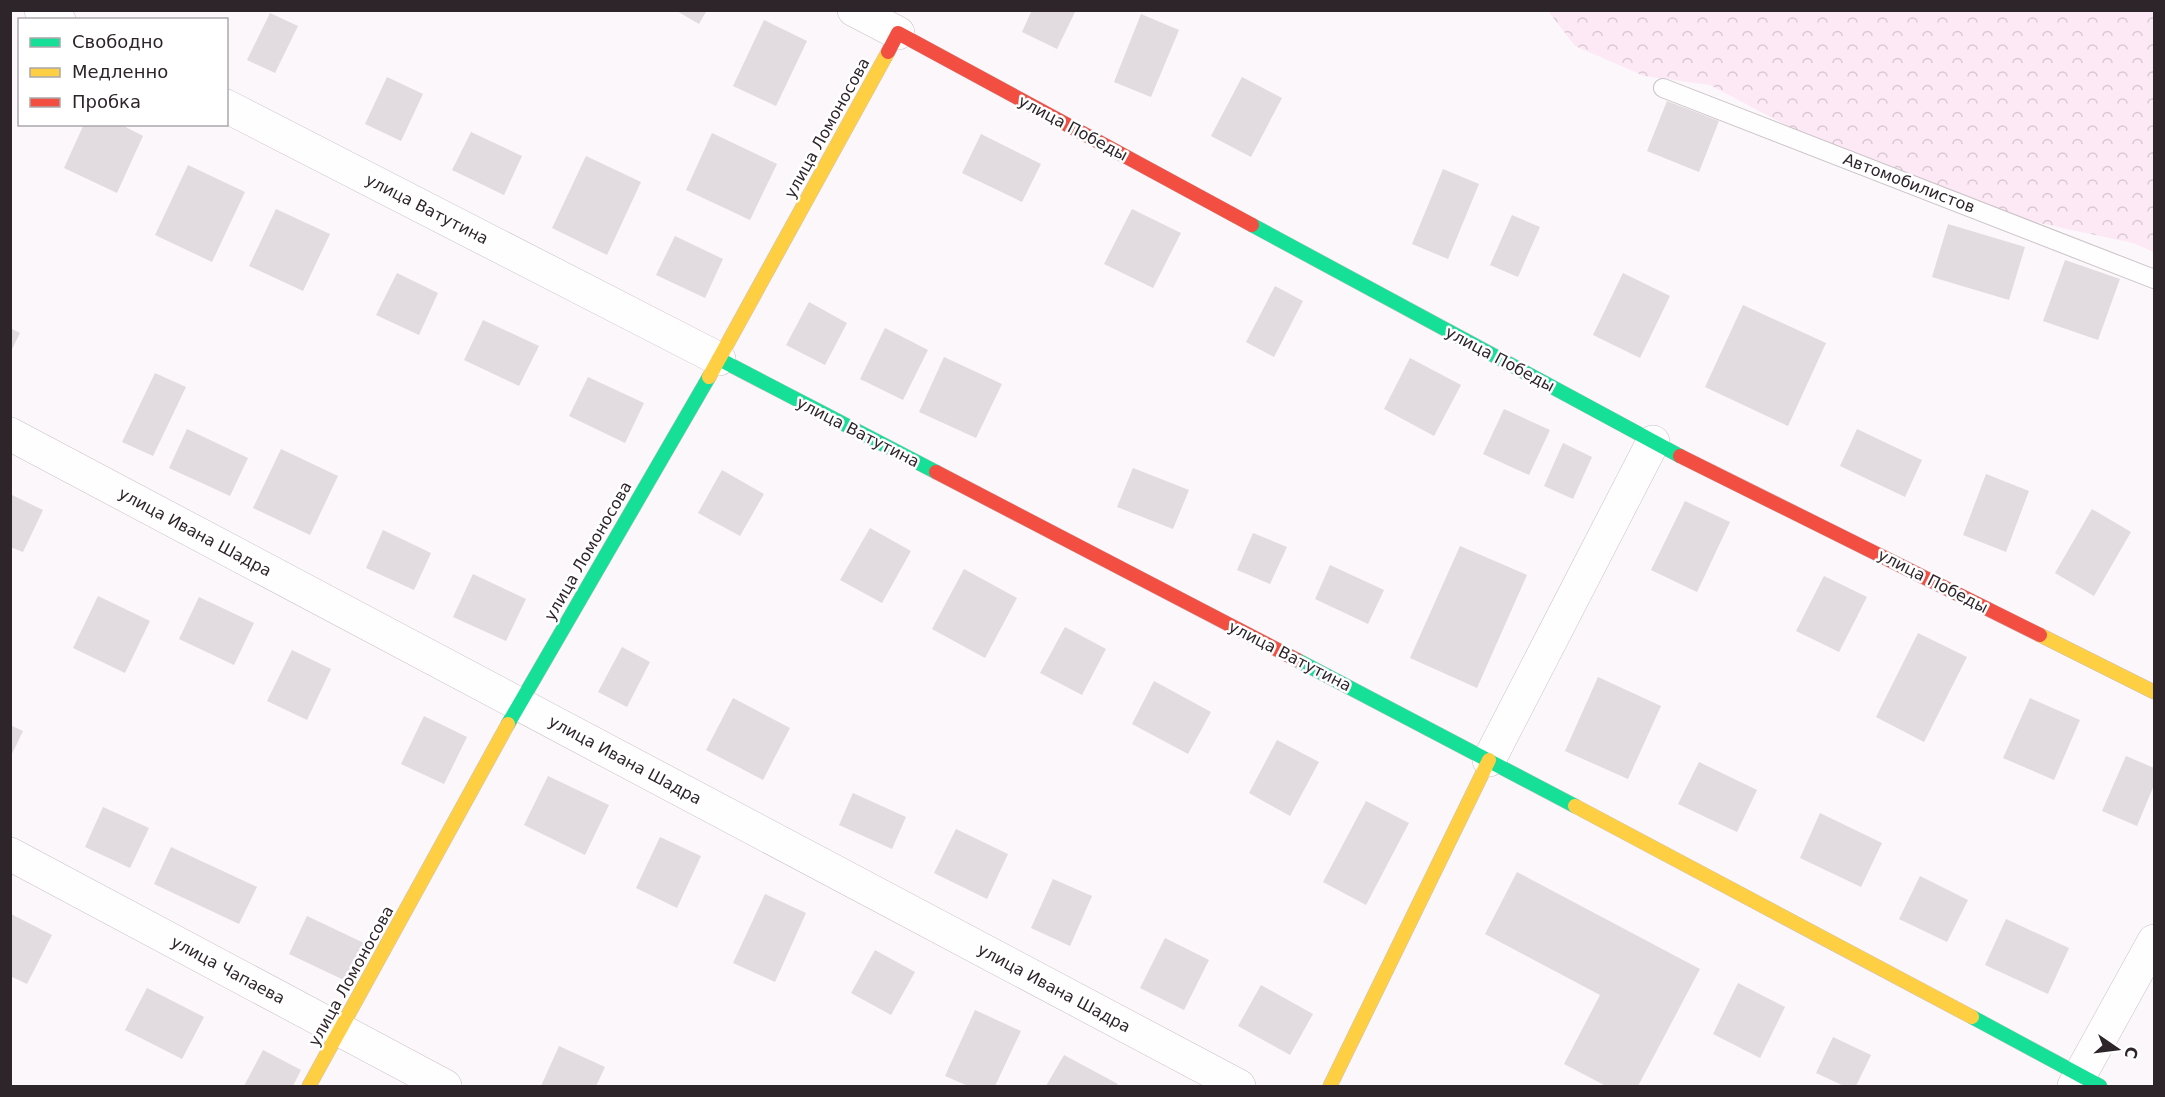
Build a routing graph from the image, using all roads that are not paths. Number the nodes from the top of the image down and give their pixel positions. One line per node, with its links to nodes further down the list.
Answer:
1 (41, 10): 3 (street)
2 (854, 10): 4 (street, улица Победы)
3 (55, 18)
4 (898, 33): 8 (street, улица Ломоносова); 10 (street, улица Победы)
5 (1663, 88): 7 (lane, Автомобилистов)
6 (228, 107): 8 (street, улица Ватутина)
7 (2154, 279)
8 (719, 359): 12 (street, улица Ломоносова); 13 (street, улица Ватутина)
9 (10, 434): 12 (street, улица Ивана Шадра)
10 (1653, 442): 11 (street, улица Победы); 13 (street)
11 (2154, 692)
12 (519, 704): 16 (street, улица Ломоносова); 20 (street, улица Ивана Шадра)
13 (1489, 760): 17 (street, улица Ватутина); 21 (street)
14 (10, 854): 16 (street, улица Чапаева)
15 (2154, 941): 17 (street)
16 (340, 1030): 18 (street, улица Ломоносова); 19 (street, улица Чапаева)
17 (2084, 1083)
18 (309, 1086)
19 (445, 1086)
20 (1239, 1086)
21 (1330, 1086)

